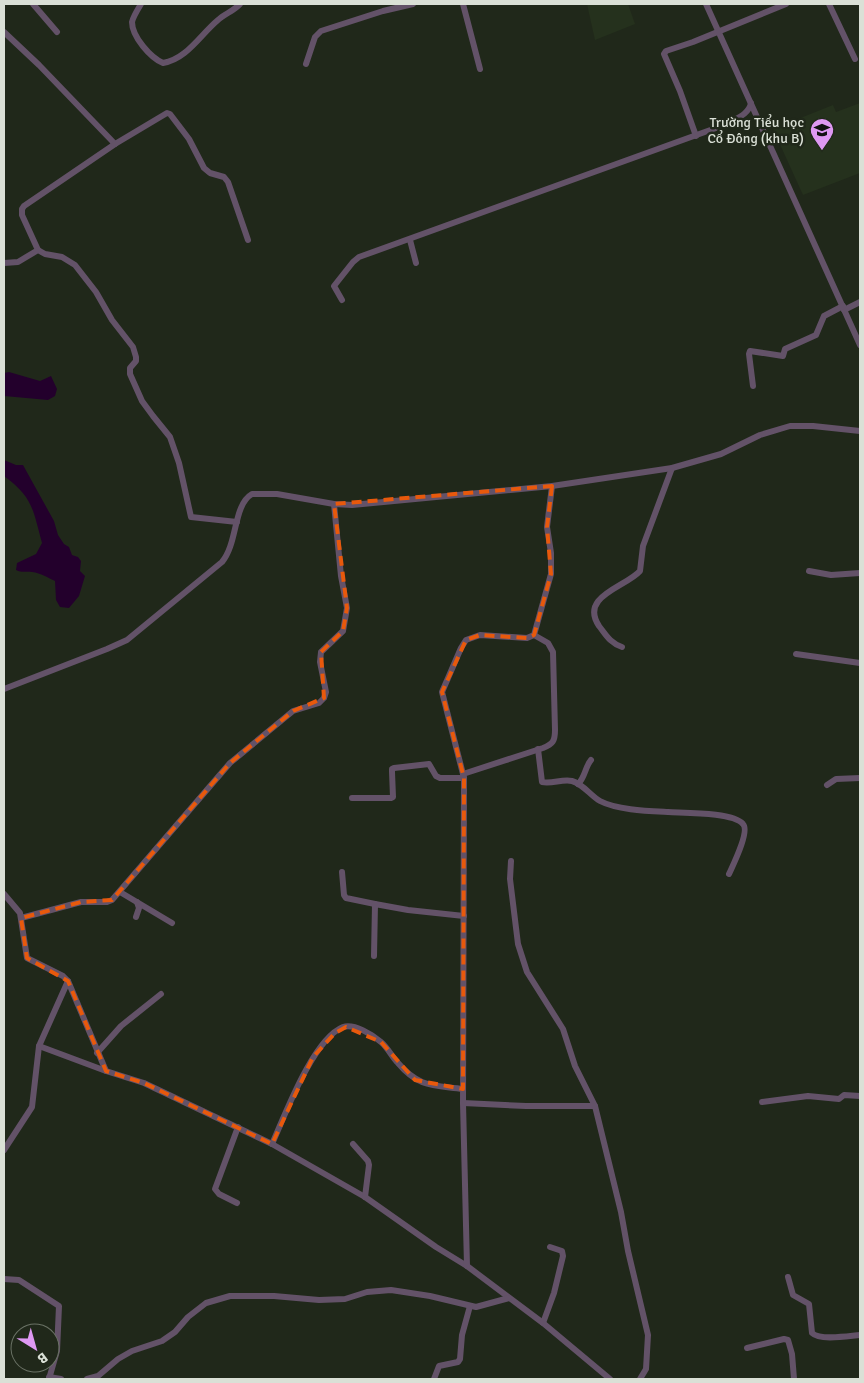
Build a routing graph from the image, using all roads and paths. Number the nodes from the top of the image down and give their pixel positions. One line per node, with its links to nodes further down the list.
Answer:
1 (33, 4): 12 (street)
2 (140, 4): 3 (street)
3 (240, 4)
4 (413, 4): 14 (street)
5 (463, 4): 15 (street)
6 (706, 4): 10 (street)
7 (786, 4): 9 (street)
8 (829, 4): 13 (street)
9 (770, 7): 10 (street)
10 (718, 30): 16 (street); 17 (street)
11 (4, 32): 18 (street)
12 (57, 32)
13 (855, 59)
14 (306, 64)
15 (480, 69)
16 (752, 102): 17 (street); 26 (street)
17 (696, 136): 20 (street)
18 (114, 144): 19 (street); 21 (street)
19 (248, 240)
20 (410, 240): 23 (street); 24 (street)
21 (38, 250): 22 (street); 33 (street)
22 (4, 263)
23 (416, 263)
24 (342, 300)
25 (860, 302): 26 (street)
26 (844, 308): 27 (street); 28 (street)
27 (860, 345)
28 (753, 386)
29 (860, 431): 30 (street)
30 (672, 468): 31 (street); 37 (street)
31 (552, 486): 32 (street); 36 (street)
32 (334, 504): 33 (street); 51 (street)
33 (238, 522): 40 (street)
34 (809, 571): 35 (street)
35 (860, 573)
36 (534, 635): 41 (street); 43 (street)
37 (622, 647)
38 (796, 654): 39 (street)
39 (860, 663)
40 (4, 689)
41 (538, 749): 43 (street); 45 (street)
42 (590, 760): 45 (street)
43 (463, 776): 47 (street); 55 (street)
44 (860, 778): 46 (street)
45 (578, 784): 50 (street)
46 (827, 785)
47 (352, 798)
48 (512, 861): 69 (street)
49 (342, 872): 54 (street)
50 (729, 874)
51 (120, 892): 53 (street); 57 (street)
52 (4, 894): 57 (street)
53 (137, 902): 56 (street); 58 (street)
54 (375, 904): 55 (street); 59 (street)
55 (464, 916): 65 (street)
56 (136, 917)
57 (21, 918): 60 (street)
58 (172, 922)
59 (374, 956)
60 (68, 981): 62 (street); 63 (street)
61 (161, 994): 63 (street)
62 (39, 1046): 64 (street); 73 (street)
63 (97, 1052): 64 (street)
64 (106, 1071): 70 (street)
65 (464, 1089): 68 (street); 71 (street)
66 (860, 1096): 67 (street)
67 (762, 1102)
68 (463, 1103): 69 (street); 77 (street)
69 (595, 1106): 90 (street)
70 (238, 1127): 71 (street); 75 (street)
71 (272, 1144): 74 (street)
72 (353, 1144): 74 (street)
73 (4, 1150)
74 (365, 1197): 77 (street)
75 (237, 1203)
76 (550, 1247): 82 (street)
77 (467, 1266): 80 (street)
78 (788, 1277): 83 (street)
79 (4, 1278): 85 (street)
80 (509, 1298): 81 (street); 82 (street)
81 (470, 1306): 87 (street); 88 (street)
82 (543, 1323): 89 (street)
83 (860, 1335)
84 (747, 1348): 91 (street)
85 (49, 1378): 86 (street)
86 (61, 1379)
87 (87, 1379)
88 (434, 1379)
89 (610, 1379)
90 (640, 1379)
91 (794, 1379)

